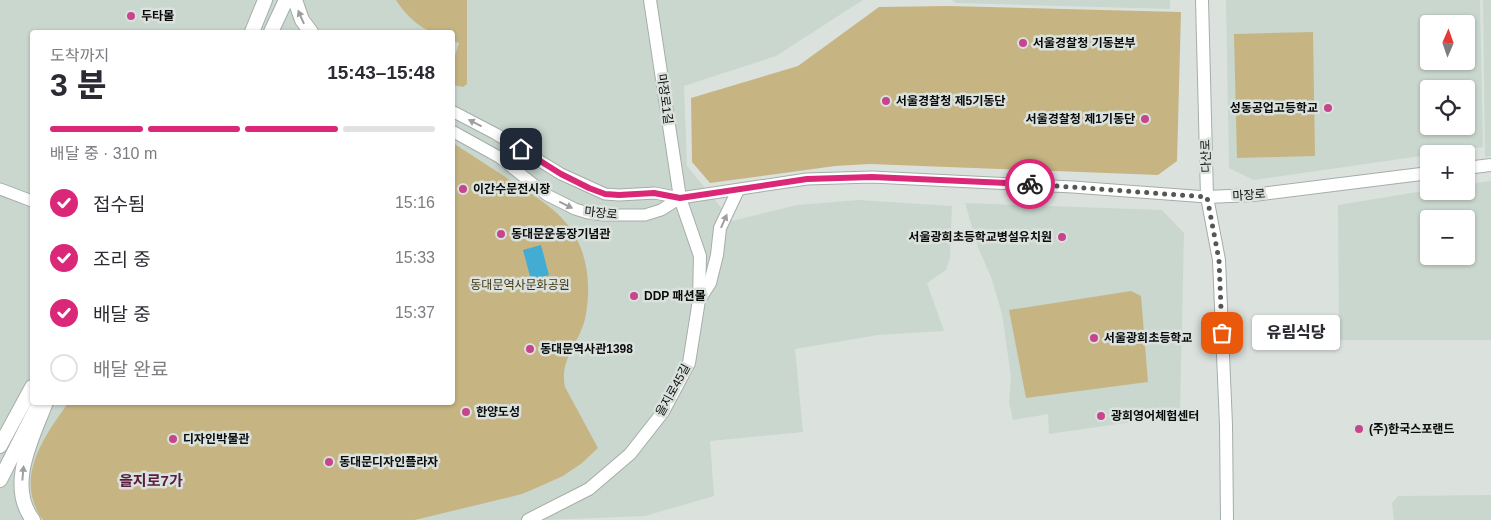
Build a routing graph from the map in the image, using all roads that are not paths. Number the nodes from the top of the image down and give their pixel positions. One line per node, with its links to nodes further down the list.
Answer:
1 (265, 0): 6 (main road)
2 (286, 0): 7 (main road)
3 (296, 0): 8 (main road, one-way to 3)
4 (650, 0): 17 (main road, 마장로1길)
5 (1202, 0): 16 (main road, 다산로)
6 (253, 30)
7 (273, 30)
8 (310, 30)
9 (455, 113): 17 (street, 마장로, one-way to 9)
10 (455, 133): 17 (street, 마장로, one-way to 17)
11 (1491, 165): 12 (main road)
12 (1475, 167)
13 (1420, 174): 16 (main road, 마장로)
14 (0, 189): 18 (street)
15 (738, 190): 16 (street, 마장로); 17 (street, 마장로); 19 (main road, one-way to 15)
16 (1207, 197): 29 (main road, 다산로)
17 (680, 198): 19 (main road, 을지로45길)
18 (30, 200)
19 (699, 300): 28 (main road, 을지로45길)
20 (30, 391): 21 (main road)
21 (24, 402): 24 (main road); 25 (main road)
22 (38, 405): 26 (main road)
23 (45, 405): 27 (main road, one-way to 23)
24 (0, 430)
25 (0, 446)
26 (0, 480)
27 (33, 520)
28 (528, 520)
29 (1227, 520)

